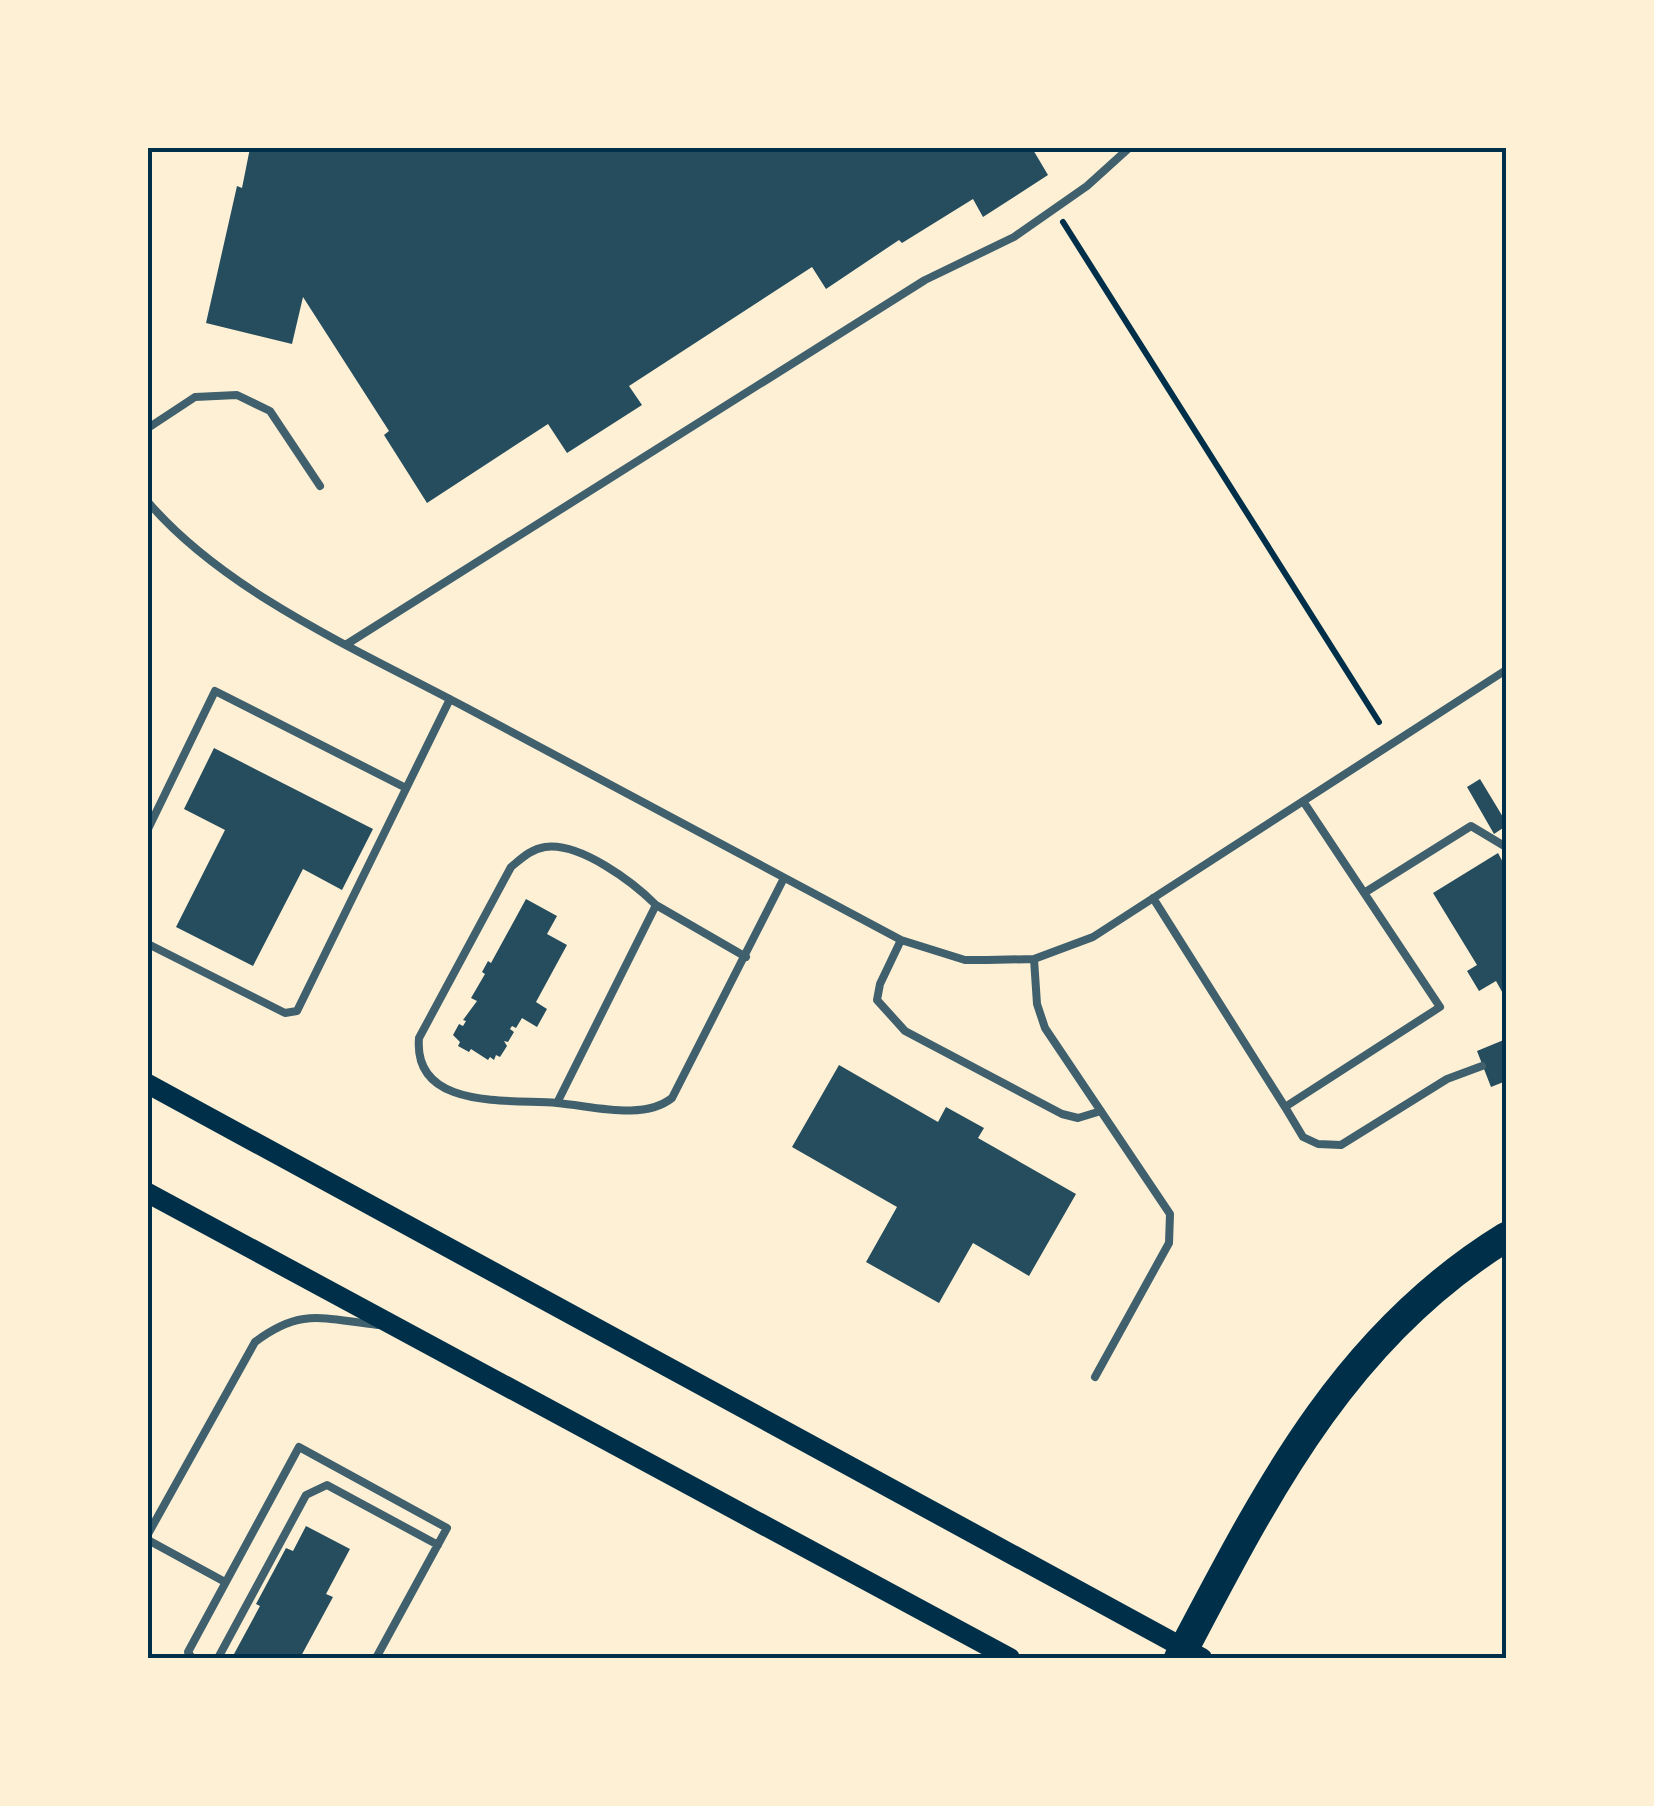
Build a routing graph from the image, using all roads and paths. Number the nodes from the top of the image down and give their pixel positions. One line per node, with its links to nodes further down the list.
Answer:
1 (1129, 148): 2 (lane)
2 (1055, 208): 6 (lane); 9 (path)
3 (148, 428): 4 (lane)
4 (320, 486)
5 (148, 502): 6 (lane)
6 (347, 644): 8 (lane)
7 (1506, 670): 11 (lane)
8 (450, 699): 10 (lane); 14 (lane)
9 (1379, 722)
10 (406, 788): 12 (lane); 19 (lane)
11 (1303, 801): 15 (lane); 16 (lane)
12 (148, 828)
13 (1506, 847): 15 (lane)
14 (784, 878): 18 (lane); 20 (lane)
15 (1364, 893): 25 (lane)
16 (1153, 898): 21 (lane); 25 (lane)
17 (656, 906): 20 (lane); 24 (lane); 24 (lane)
18 (901, 940): 21 (lane); 26 (lane)
19 (148, 944)
20 (746, 957): 24 (lane)
21 (1034, 959): 26 (lane)
22 (1482, 1066): 25 (lane)
23 (148, 1084): 34 (main road)
24 (558, 1103)
25 (1285, 1107)
26 (1100, 1111): 30 (lane)
27 (148, 1192): 29 (main road)
28 (1506, 1237): 34 (highway)
29 (396, 1327): 31 (lane); 38 (main road)
30 (1095, 1376)
31 (148, 1537): 33 (lane)
32 (438, 1545): 33 (lane); 36 (lane); 37 (lane)
33 (225, 1582): 35 (lane)
34 (1188, 1655)
35 (192, 1658)
36 (218, 1658)
37 (376, 1658)
38 (1010, 1658)

